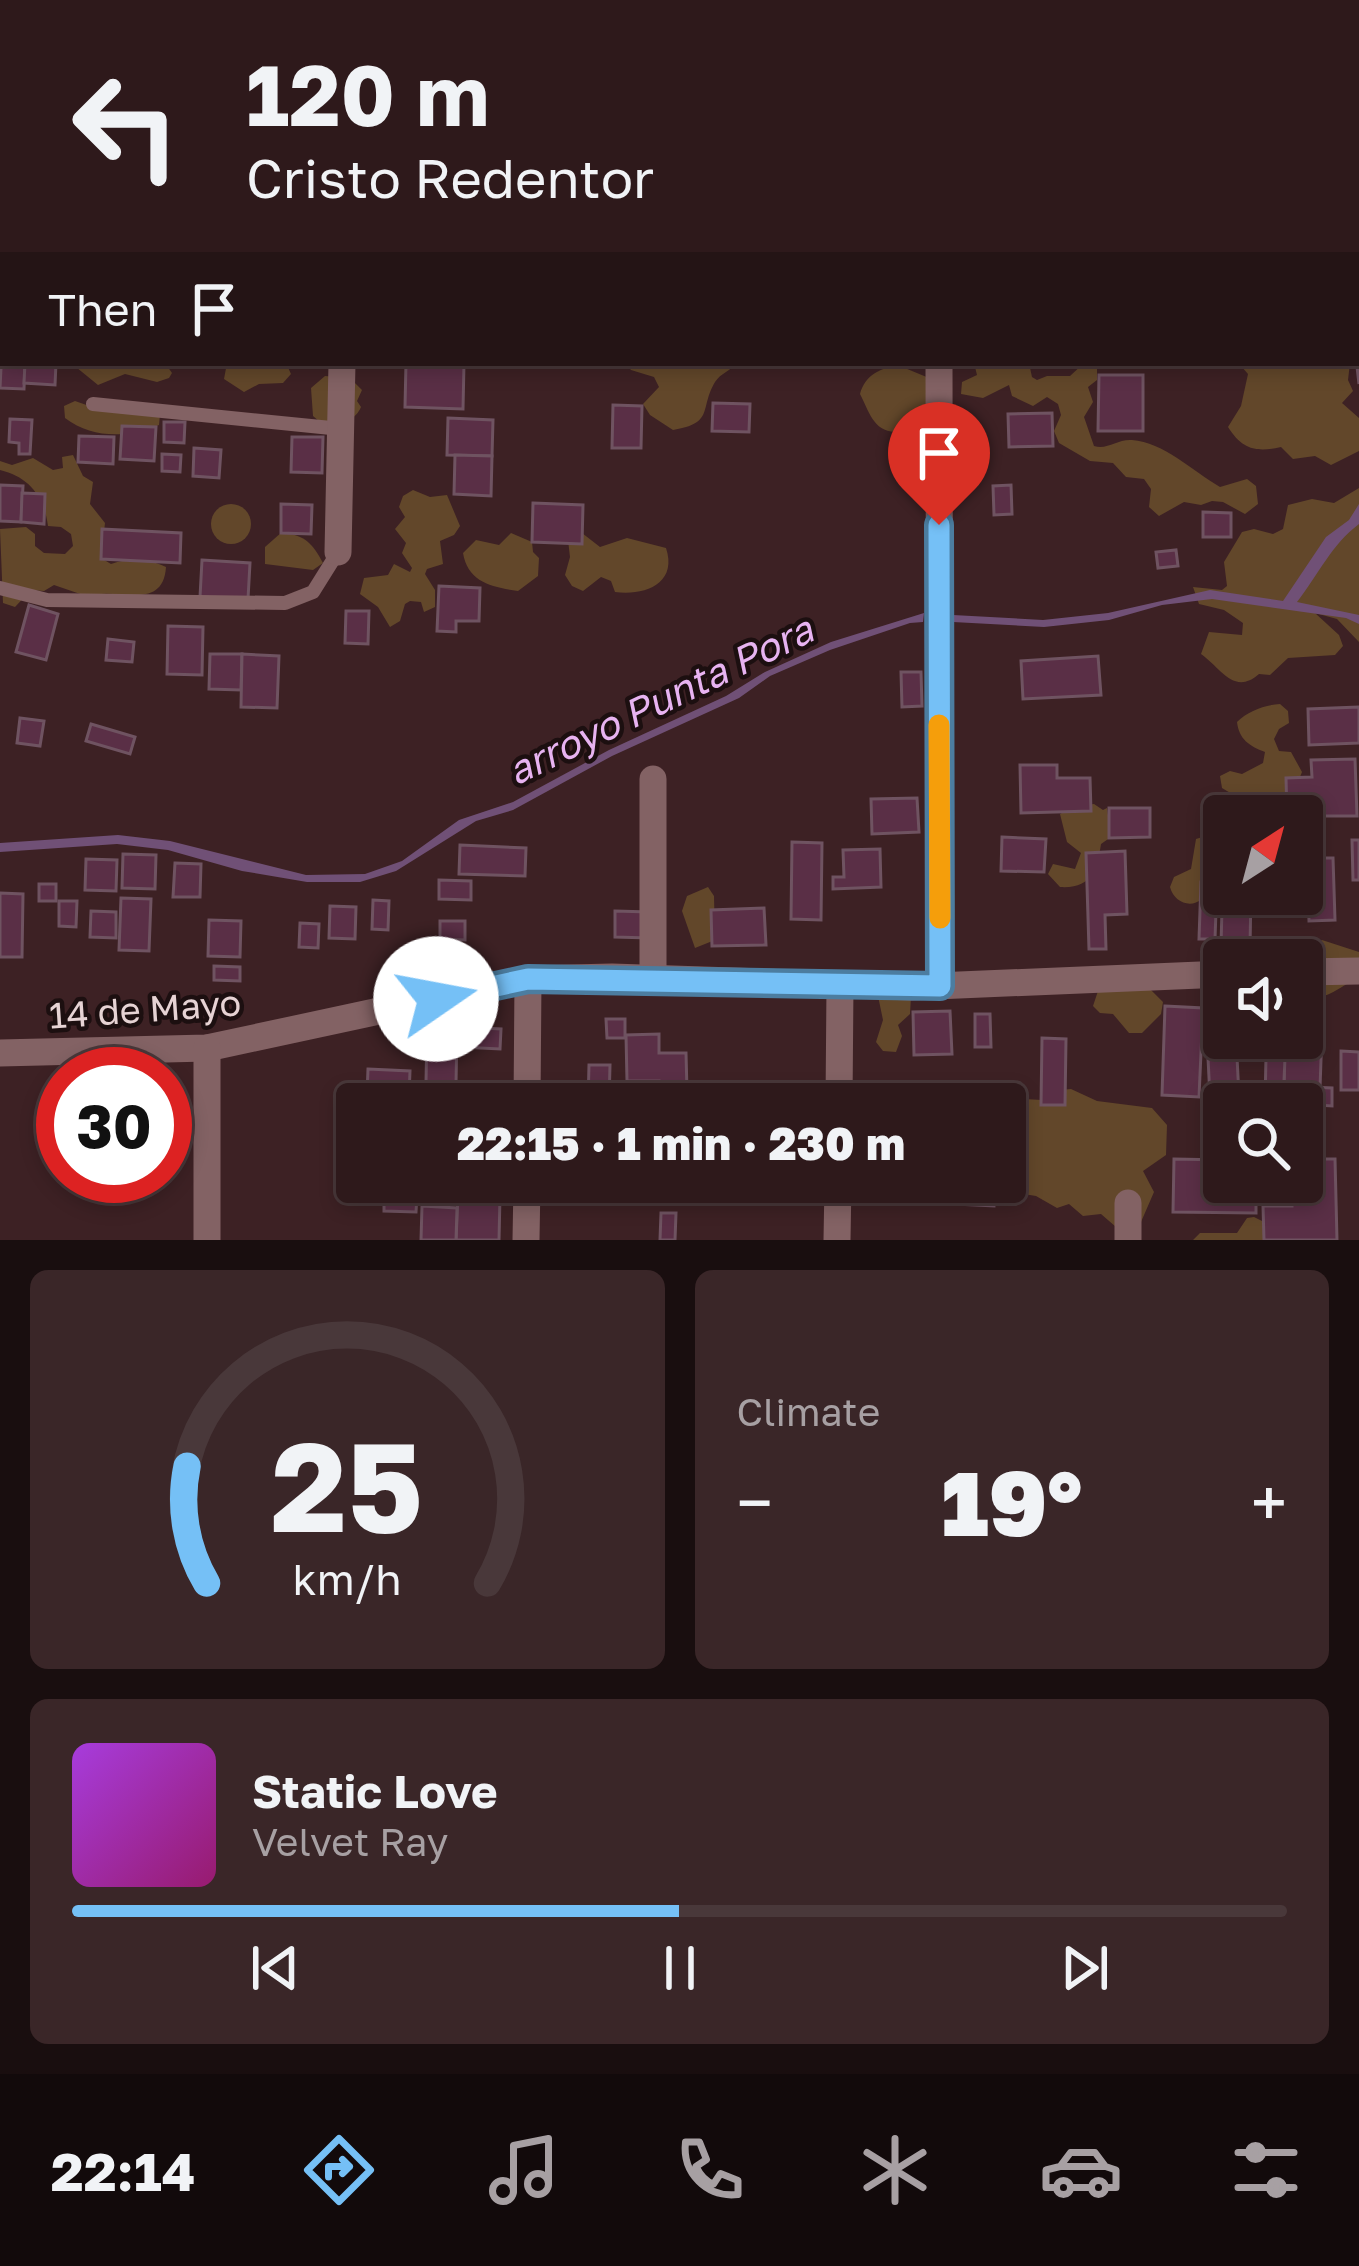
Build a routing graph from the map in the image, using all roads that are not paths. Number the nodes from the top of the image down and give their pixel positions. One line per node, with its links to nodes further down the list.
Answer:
1 (342, 366): 4 (street)
2 (939, 366): 14 (street)
3 (93, 404): 4 (lane)
4 (340, 429): 5 (street)
5 (338, 552): 6 (lane)
6 (0, 587)
7 (653, 779): 12 (street)
8 (1359, 971): 9 (street)
9 (1323, 972)
10 (1203, 975): 14 (street, 14 de Mayo)
11 (528, 979): 12 (street, 14 de Mayo); 15 (street, 14 de Mayo); 17 (street)
12 (652, 979): 13 (street, 14 de Mayo)
13 (840, 985): 14 (street, 14 de Mayo); 18 (street)
14 (940, 986)
15 (208, 1048): 16 (street, 14 de Mayo); 22 (street)
16 (0, 1053)
17 (527, 1083)
18 (839, 1083)
19 (526, 1203): 23 (street)
20 (838, 1203): 24 (street)
21 (1128, 1203): 25 (street)
22 (207, 1240)
23 (526, 1240)
24 (838, 1240)
25 (1128, 1240)

